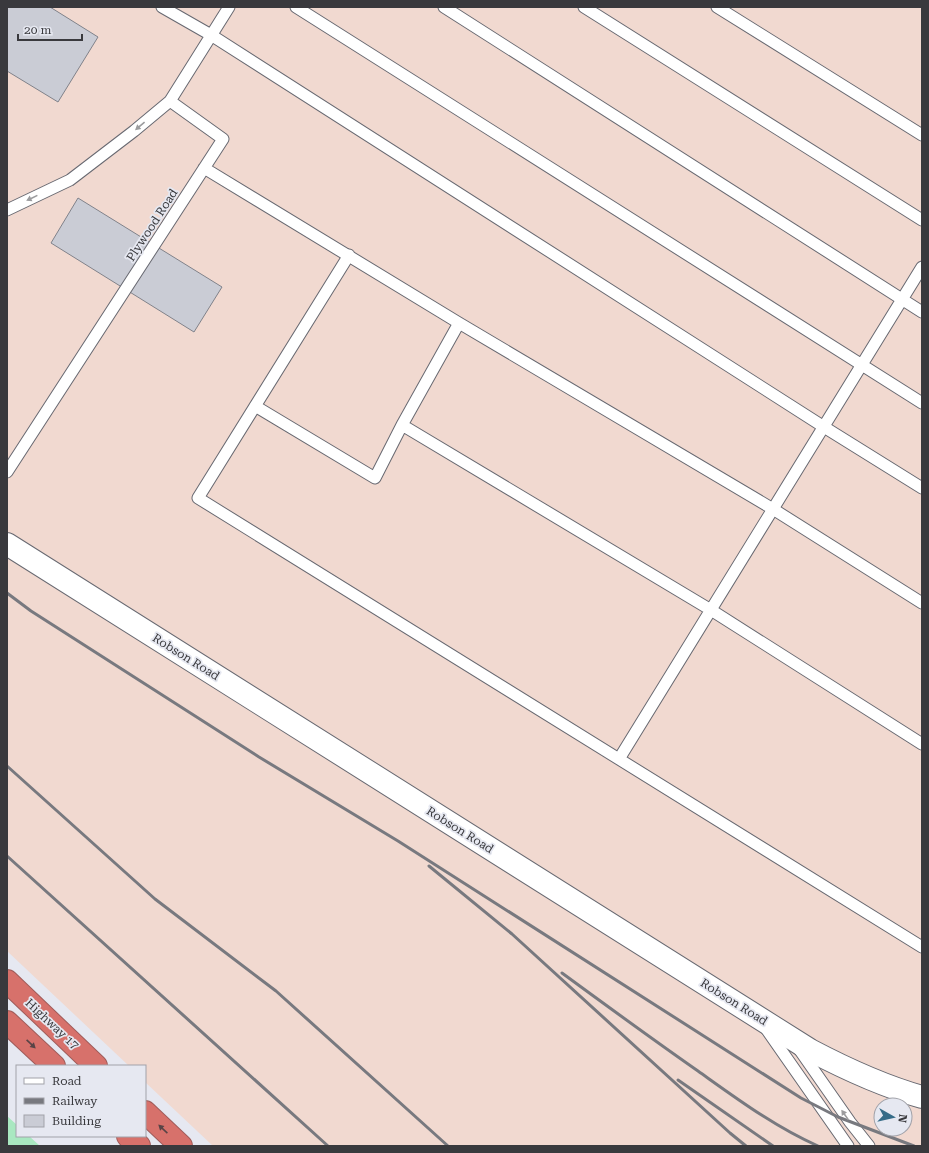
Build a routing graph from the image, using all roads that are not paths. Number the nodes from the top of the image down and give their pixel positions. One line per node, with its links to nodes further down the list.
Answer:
1 (162, 7): 7 (lane)
2 (229, 7): 7 (lane)
3 (296, 7): 18 (lane)
4 (444, 7): 15 (lane)
5 (584, 7): 12 (lane)
6 (717, 7): 9 (lane)
7 (211, 35): 8 (lane); 22 (lane)
8 (170, 101): 10 (lane, Plywood Road); 11 (lane, one-way to 11)
9 (922, 135)
10 (204, 168): 13 (lane); 23 (lane, Plywood Road)
11 (7, 210)
12 (922, 220)
13 (349, 255): 17 (lane); 20 (lane)
14 (922, 267): 15 (lane)
15 (902, 299): 16 (lane); 18 (lane)
16 (922, 312)
17 (459, 323): 21 (lane); 25 (lane)
18 (862, 365): 19 (lane); 22 (lane)
19 (922, 403)
20 (255, 406): 21 (lane); 30 (lane)
21 (402, 425): 28 (lane)
22 (824, 427): 24 (lane); 25 (lane)
23 (7, 472)
24 (922, 488)
25 (773, 509): 27 (lane); 28 (lane)
26 (7, 544): 33 (street, Robson Road)
27 (922, 603)
28 (711, 610): 29 (lane); 30 (lane)
29 (922, 744)
30 (619, 759): 31 (lane)
31 (922, 947)
32 (7, 981): 37 (highway, Highway 17)
33 (759, 1018): 35 (street, Robson Road); 43 (lane)
34 (7, 1022): 36 (highway, one-way to 36)
35 (791, 1038): 38 (street, Robson Road); 44 (lane, one-way to 35)
36 (53, 1065)
37 (95, 1065)
38 (922, 1097)
39 (146, 1113): 42 (highway, one-way to 39)
40 (129, 1137): 41 (highway)
41 (139, 1146)
42 (181, 1146)
43 (848, 1146)
44 (868, 1146)

